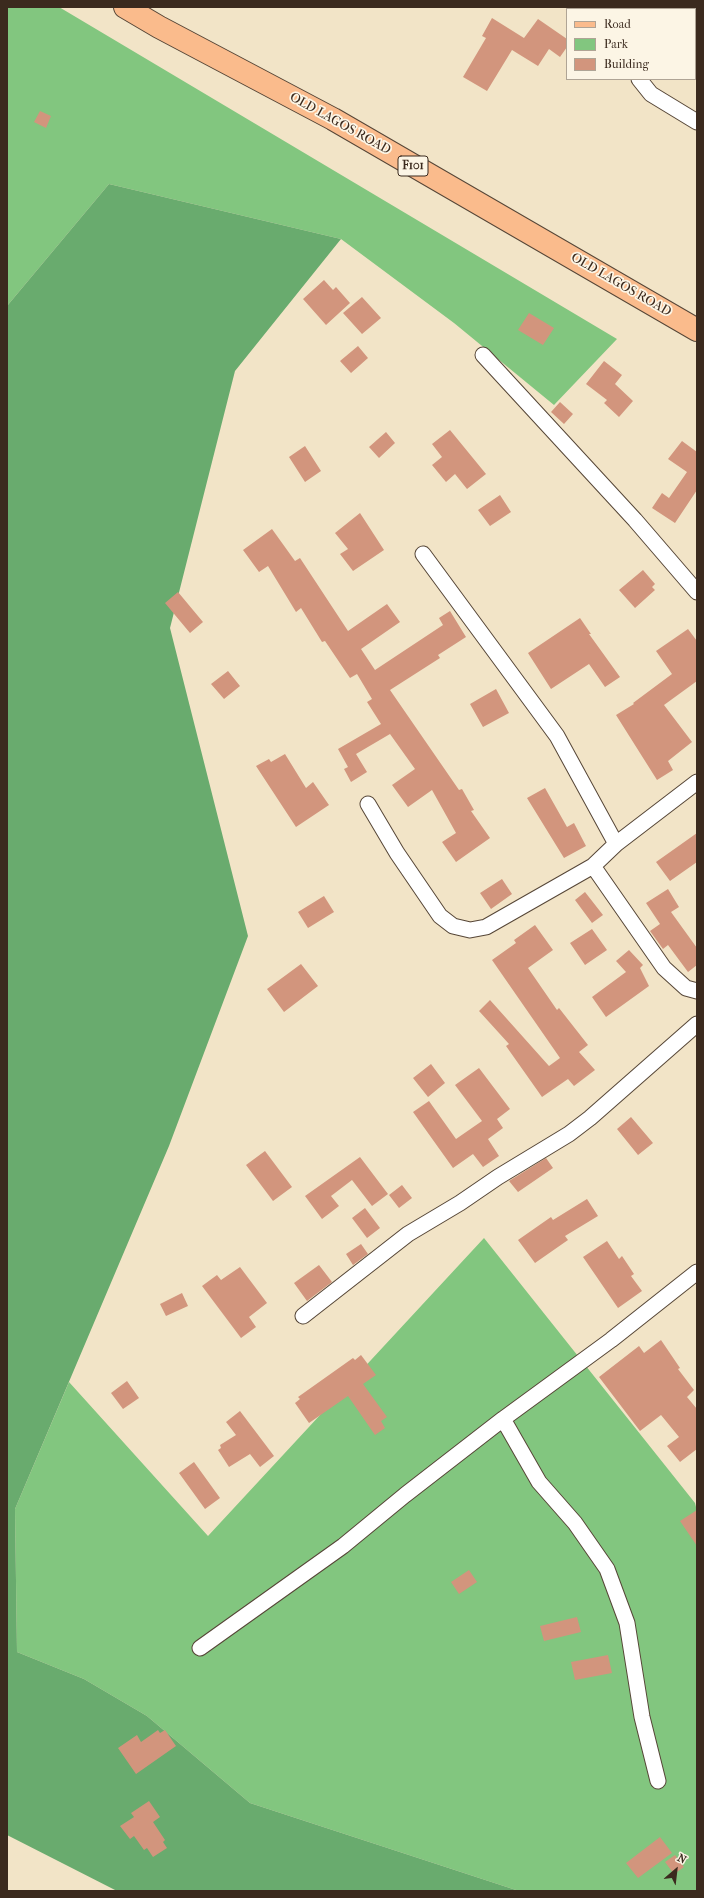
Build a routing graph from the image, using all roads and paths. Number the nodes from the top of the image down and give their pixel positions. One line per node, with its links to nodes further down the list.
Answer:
1 (125, 7): 4 (main road, OLD LAGOS ROAD / F101)
2 (641, 80): 3 (street)
3 (697, 122)
4 (697, 330)
5 (483, 355): 7 (street)
6 (423, 554): 10 (street)
7 (697, 592)
8 (697, 782): 10 (street)
9 (368, 804): 11 (street)
10 (616, 844): 11 (street)
11 (593, 866): 12 (street)
12 (697, 991)
13 (697, 1024): 15 (street)
14 (697, 1272): 16 (street)
15 (303, 1316)
16 (503, 1419): 17 (street); 18 (street)
17 (200, 1648)
18 (658, 1781)

